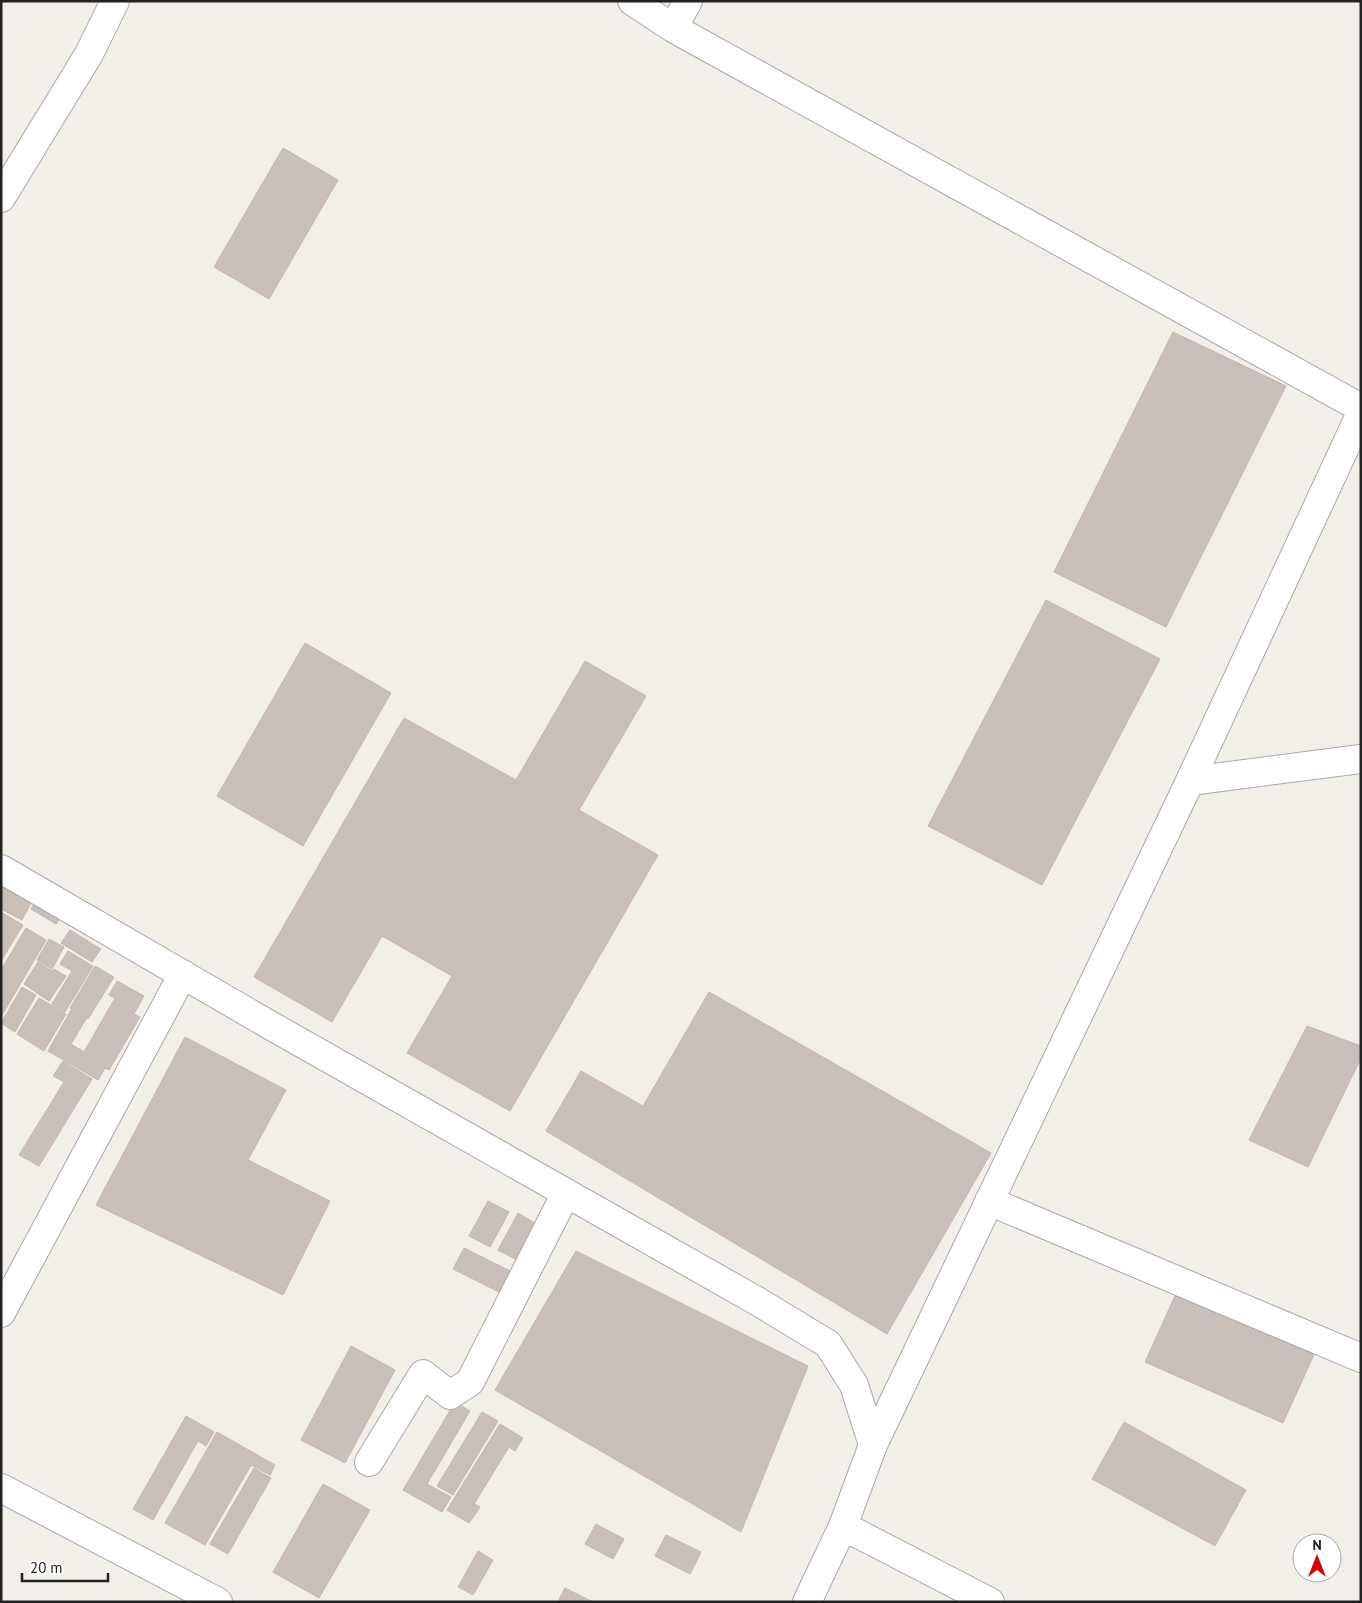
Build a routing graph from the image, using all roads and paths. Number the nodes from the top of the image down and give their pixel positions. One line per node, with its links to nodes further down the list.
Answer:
1 (115, 1): 5 (street)
2 (632, 1): 4 (street)
3 (688, 1): 4 (street)
4 (673, 28): 6 (street)
5 (1, 198)
6 (1361, 408)
7 (1361, 413): 9 (street)
8 (1361, 759): 9 (street)
9 (1190, 781): 13 (street)
10 (1, 869): 11 (street)
11 (183, 974): 12 (street); 14 (street)
12 (566, 1193): 16 (street); 17 (street)
13 (989, 1201): 15 (street); 16 (street)
14 (1, 1313)
15 (1361, 1358)
16 (873, 1445): 19 (street)
17 (369, 1462)
18 (1, 1488): 20 (street)
19 (843, 1526): 21 (street); 22 (street)
20 (218, 1602)
21 (807, 1602)
22 (990, 1602)

